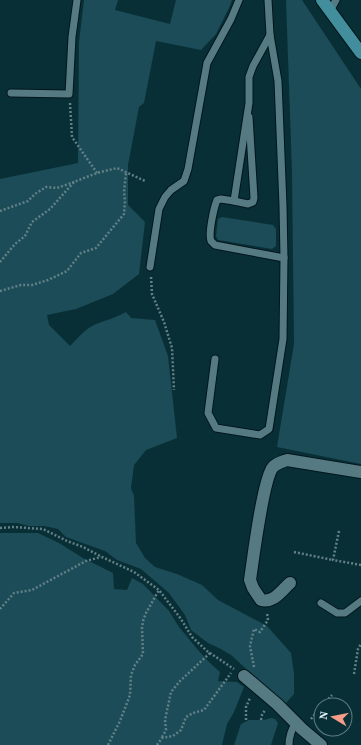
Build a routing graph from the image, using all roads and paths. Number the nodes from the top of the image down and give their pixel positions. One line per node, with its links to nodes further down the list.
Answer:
1 (76, 0): 10 (lane)
2 (239, 0): 20 (lane)
3 (268, 0): 7 (lane)
4 (322, 0): 6 (street)
5 (336, 0): 6 (lane)
6 (330, 12): 8 (street)
7 (270, 35): 11 (lane); 18 (lane)
8 (361, 53)
9 (11, 93): 10 (lane)
10 (69, 94): 13 (path)
11 (249, 103): 16 (lane); 16 (lane)
12 (126, 172): 13 (path); 14 (path); 21 (path)
13 (97, 173): 15 (path)
14 (145, 181)
15 (74, 182): 17 (path); 19 (path)
16 (234, 201): 18 (lane)
17 (0, 211)
18 (284, 258): 22 (lane)
19 (0, 262)
20 (150, 267): 23 (path)
21 (0, 291)
22 (215, 358)
23 (174, 390)
24 (361, 472): 31 (street)
25 (0, 528): 28 (path)
26 (339, 531): 29 (path)
27 (294, 552): 29 (path)
28 (102, 557): 32 (path); 35 (path)
29 (333, 560): 30 (path)
30 (361, 565)
31 (290, 583)
32 (159, 590): 39 (path); 46 (path)
33 (361, 600): 34 (lane)
34 (321, 603)
35 (0, 608)
36 (268, 614): 38 (path)
37 (361, 644): 41 (path)
38 (250, 646)
39 (210, 653): 40 (path); 45 (path)
40 (239, 673): 42 (street); 45 (path)
41 (354, 674)
42 (259, 689): 43 (path); 44 (street)
43 (246, 720)
44 (296, 723): 48 (lane); 49 (street)
45 (162, 738): 47 (path)
46 (108, 745)
47 (156, 745)
48 (289, 745)
49 (321, 745)

